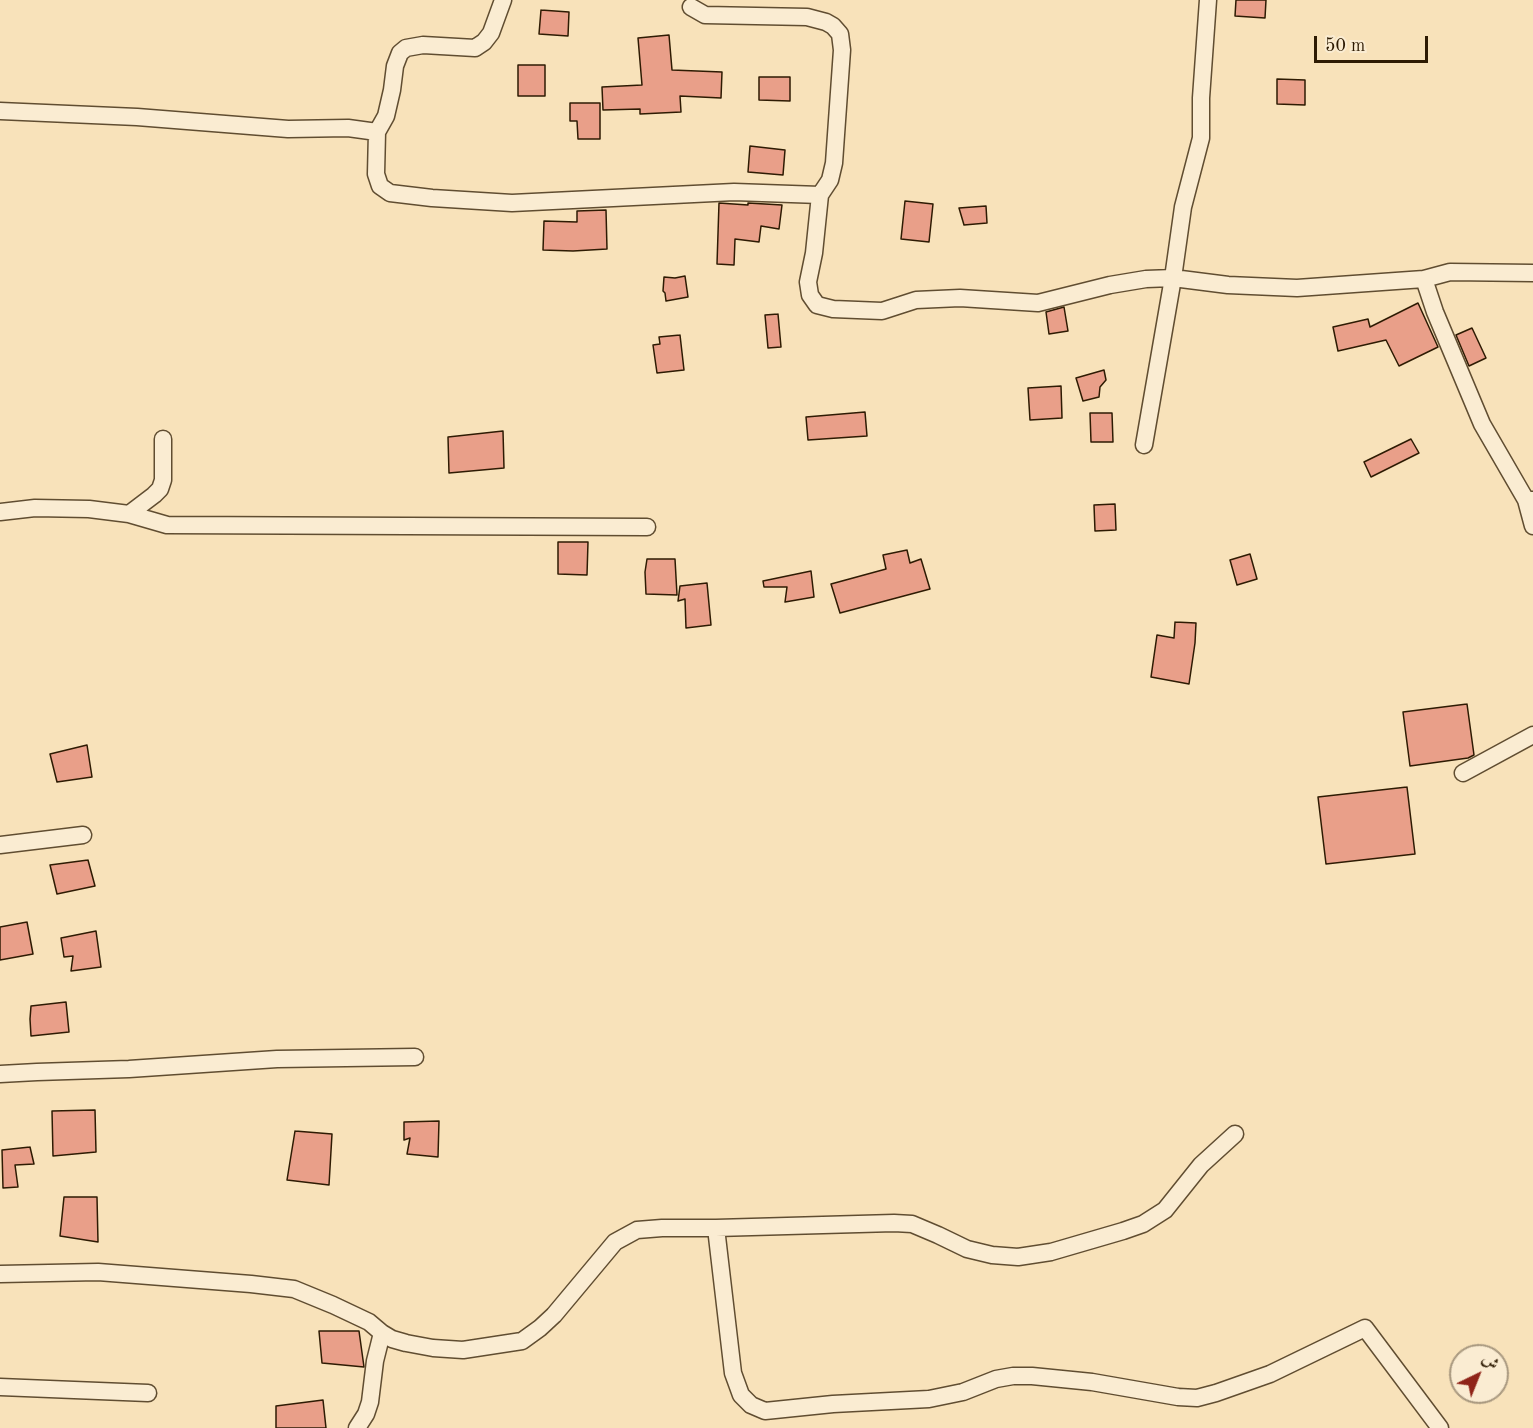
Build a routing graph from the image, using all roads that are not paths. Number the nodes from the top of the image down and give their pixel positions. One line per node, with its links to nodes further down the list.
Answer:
1 (502, 0): 5 (street)
2 (1208, 0): 8 (street)
3 (691, 7): 6 (street)
4 (0, 111): 5 (street)
5 (377, 132): 6 (street)
6 (820, 195): 8 (street)
7 (1533, 273): 9 (street)
8 (1173, 278): 9 (street); 11 (street)
9 (1424, 279): 12 (street)
10 (164, 439): 14 (street)
11 (1144, 445)
12 (1529, 500): 15 (street)
13 (0, 513): 14 (street)
14 (129, 514): 16 (street)
15 (1533, 526)
16 (647, 527)
17 (1533, 735): 18 (street)
18 (1463, 773)
19 (83, 835): 20 (street)
20 (0, 845)
21 (415, 1057): 22 (street)
22 (0, 1074)
23 (1235, 1134): 24 (street)
24 (716, 1228): 26 (street); 30 (street)
25 (0, 1274): 26 (street)
26 (382, 1333): 29 (street)
27 (0, 1387): 28 (street)
28 (148, 1393)
29 (357, 1428)
30 (1440, 1428)

